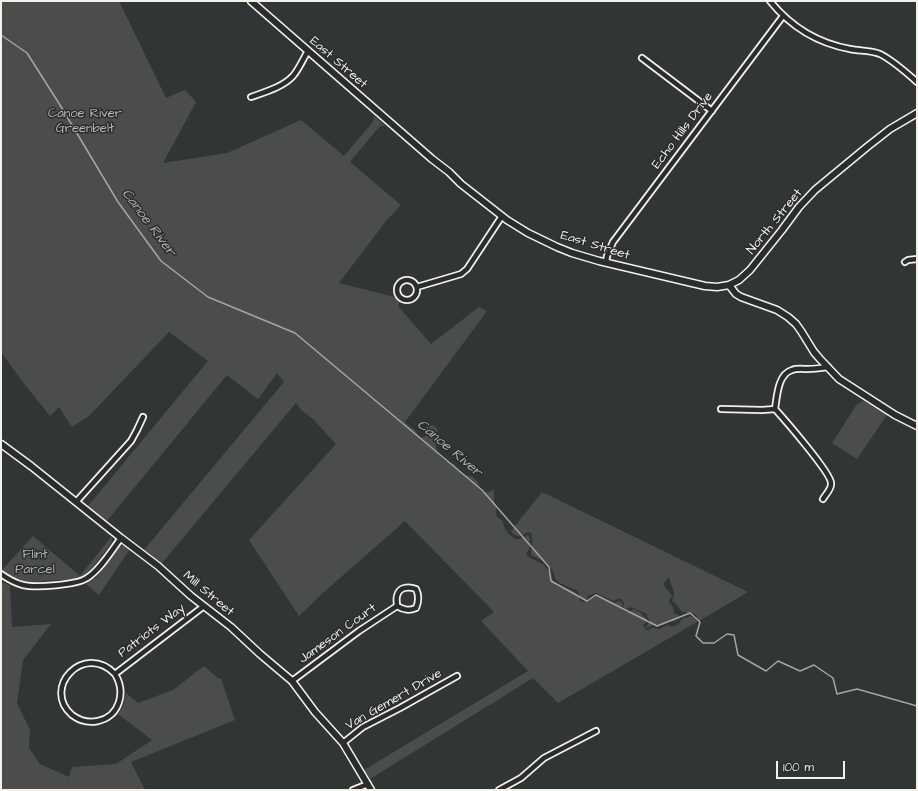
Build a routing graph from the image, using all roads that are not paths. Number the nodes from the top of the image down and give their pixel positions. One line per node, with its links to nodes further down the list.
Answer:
1 (251, 1): 4 (street, East Street)
2 (770, 1): 3 (street)
3 (783, 16): 6 (street); 8 (street, Echo Hills Drive)
4 (308, 51): 7 (street); 10 (street, East Street)
5 (642, 58): 8 (street)
6 (917, 82)
7 (251, 97)
8 (712, 111): 12 (street, Echo Hills Drive)
9 (917, 114): 14 (street, North Street)
10 (502, 216): 12 (street, East Street); 15 (street)
11 (917, 259): 13 (street)
12 (606, 262): 14 (street, East Street)
13 (905, 262)
14 (729, 285): 16 (street)
15 (417, 287): 15 (street)
16 (828, 368): 18 (street); 20 (street)
17 (721, 409): 18 (street)
18 (775, 409): 22 (street)
19 (143, 417): 23 (street)
20 (917, 426)
21 (1, 444): 23 (street, Mill Street)
22 (822, 499)
23 (76, 502): 24 (street, Mill Street)
24 (121, 538): 25 (street); 26 (street, Mill Street)
25 (1, 574)
26 (204, 606): 28 (street, Patriots Way); 30 (street, Mill Street)
27 (397, 606): 27 (street, Jameson Court); 30 (street, Jameson Court)
28 (115, 674): 28 (street, Patriots Way)
29 (457, 676): 32 (street, Van Gemert Drive)
30 (292, 681): 32 (street, Mill Street)
31 (596, 731): 36 (street)
32 (343, 743): 33 (street, Mill Street)
33 (368, 784): 34 (street); 35 (street, Mill Street)
34 (353, 790)
35 (371, 790)
36 (499, 790)

